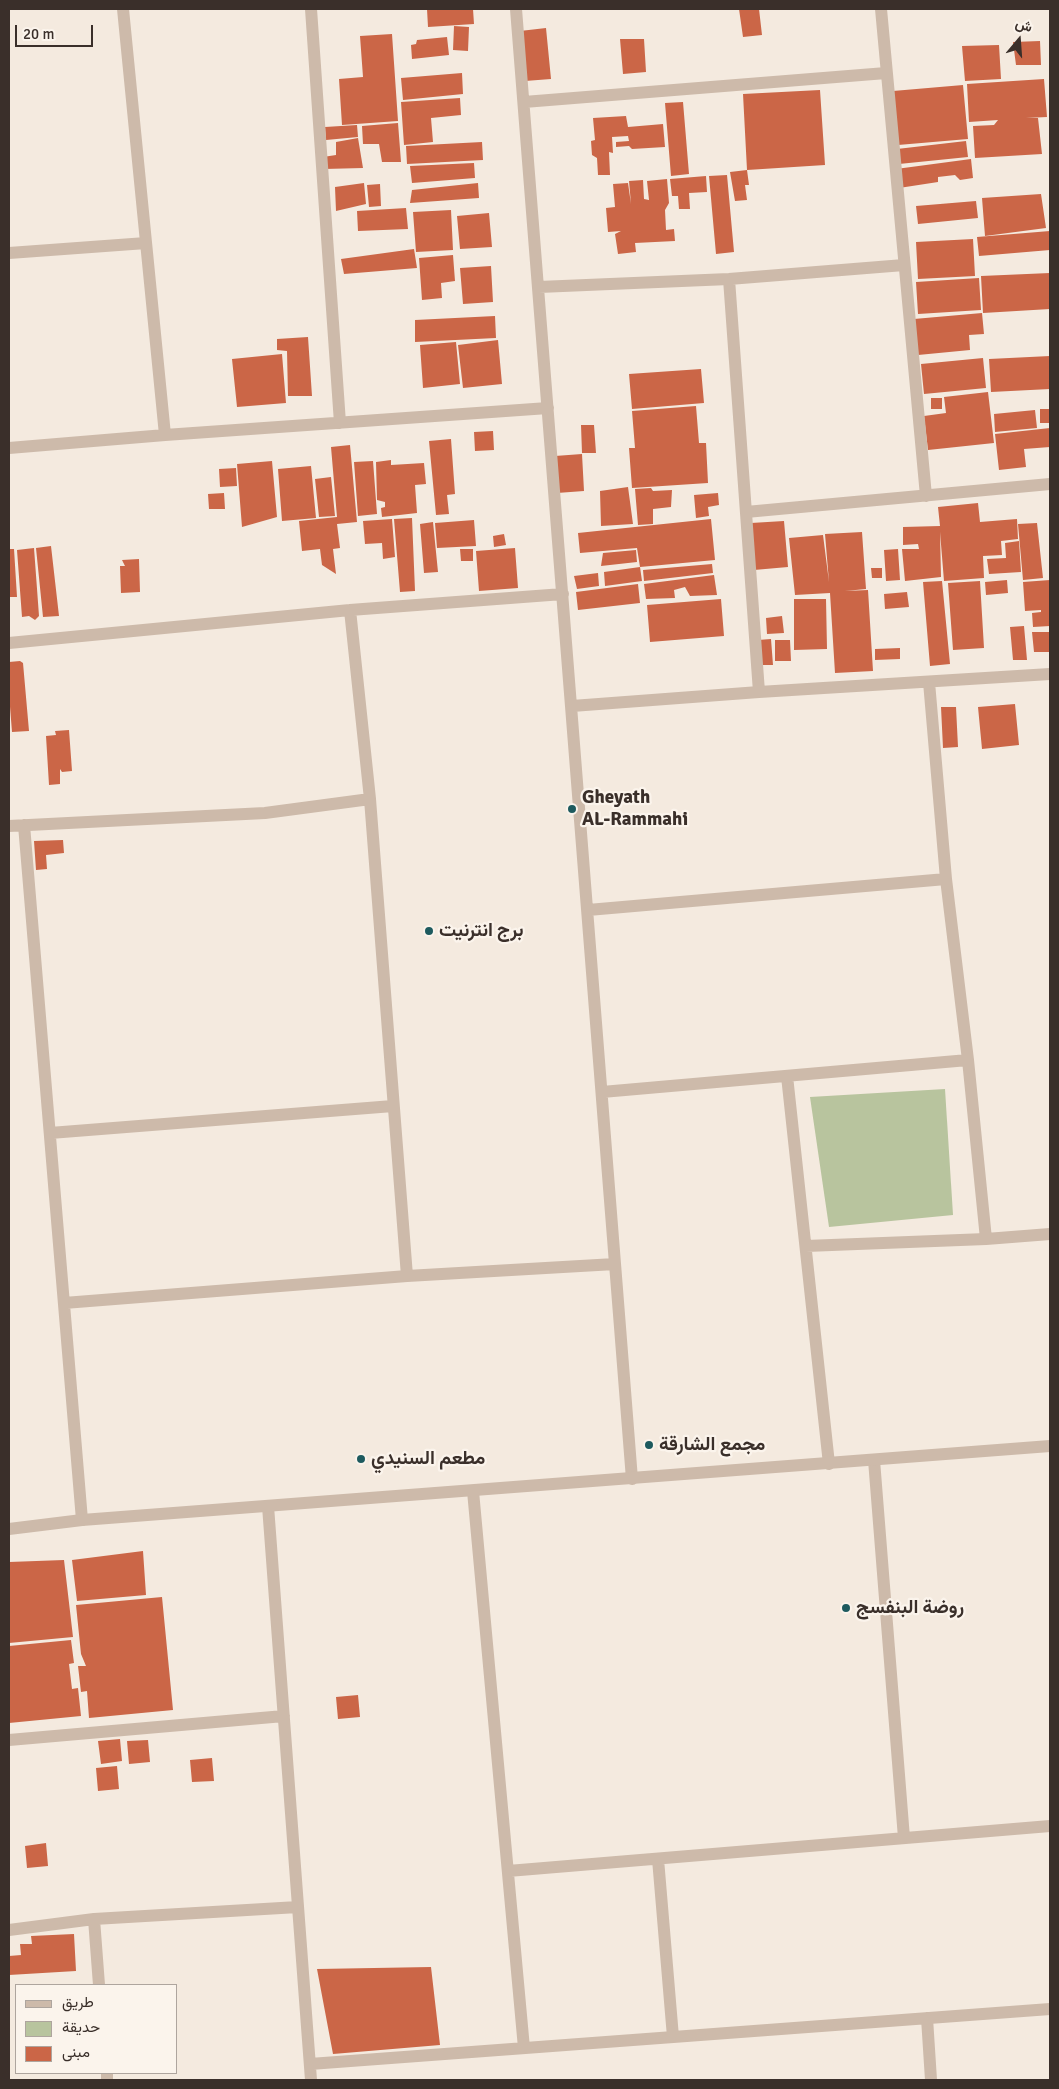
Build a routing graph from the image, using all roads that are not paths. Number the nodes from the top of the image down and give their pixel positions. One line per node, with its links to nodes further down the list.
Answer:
1 (123, 9): 7 (street)
2 (312, 9): 13 (street)
3 (516, 9): 6 (street)
4 (881, 9): 5 (street)
5 (886, 73): 6 (street); 9 (street)
6 (524, 102): 11 (street)
7 (146, 243): 8 (street); 14 (street)
8 (9, 253)
9 (904, 265): 10 (street); 17 (street)
10 (730, 279): 11 (street); 18 (street)
11 (539, 287): 12 (street)
12 (548, 408): 13 (street); 19 (street)
13 (340, 423): 14 (street)
14 (165, 435): 15 (street)
15 (9, 448)
16 (1050, 484): 17 (street)
17 (926, 496): 18 (street)
18 (746, 512): 24 (street)
19 (563, 594): 20 (street); 25 (street)
20 (350, 610): 21 (street); 26 (street)
21 (9, 643)
22 (1050, 674): 23 (street)
23 (929, 682): 24 (street); 29 (street)
24 (758, 692): 25 (street)
25 (572, 706): 30 (street)
26 (370, 799): 27 (street); 34 (street)
27 (24, 825): 28 (street); 35 (street)
28 (9, 826)
29 (946, 879): 30 (street); 31 (street)
30 (588, 910): 33 (street)
31 (968, 1060): 32 (street); 37 (street)
32 (786, 1076): 33 (street); 38 (street)
33 (602, 1092): 39 (street)
34 (393, 1106): 35 (street); 40 (street)
35 (50, 1133): 41 (street)
36 (1050, 1234): 37 (street)
37 (986, 1239): 38 (street)
38 (806, 1246): 44 (street)
39 (615, 1264): 40 (street); 45 (street)
40 (407, 1276): 41 (street)
41 (64, 1304): 48 (street)
42 (1050, 1446): 43 (street)
43 (874, 1460): 44 (street); 53 (street)
44 (829, 1464): 45 (street)
45 (632, 1479): 46 (street)
46 (473, 1491): 47 (street); 55 (street)
47 (268, 1506): 48 (street); 50 (street)
48 (82, 1520): 49 (street)
49 (9, 1529)
50 (284, 1716): 51 (street); 56 (street)
51 (9, 1740)
52 (1050, 1826): 53 (street)
53 (904, 1838): 54 (street)
54 (658, 1859): 55 (street); 62 (street)
55 (508, 1871): 63 (street)
56 (298, 1907): 57 (street); 64 (street)
57 (94, 1919): 58 (street); 59 (street)
58 (9, 1930)
59 (100, 1984)
60 (1050, 2009): 61 (street)
61 (926, 2018): 62 (street); 66 (street)
62 (673, 2037): 63 (street)
63 (524, 2048): 64 (street)
64 (310, 2064): 65 (street)
65 (311, 2080)
66 (931, 2080)

